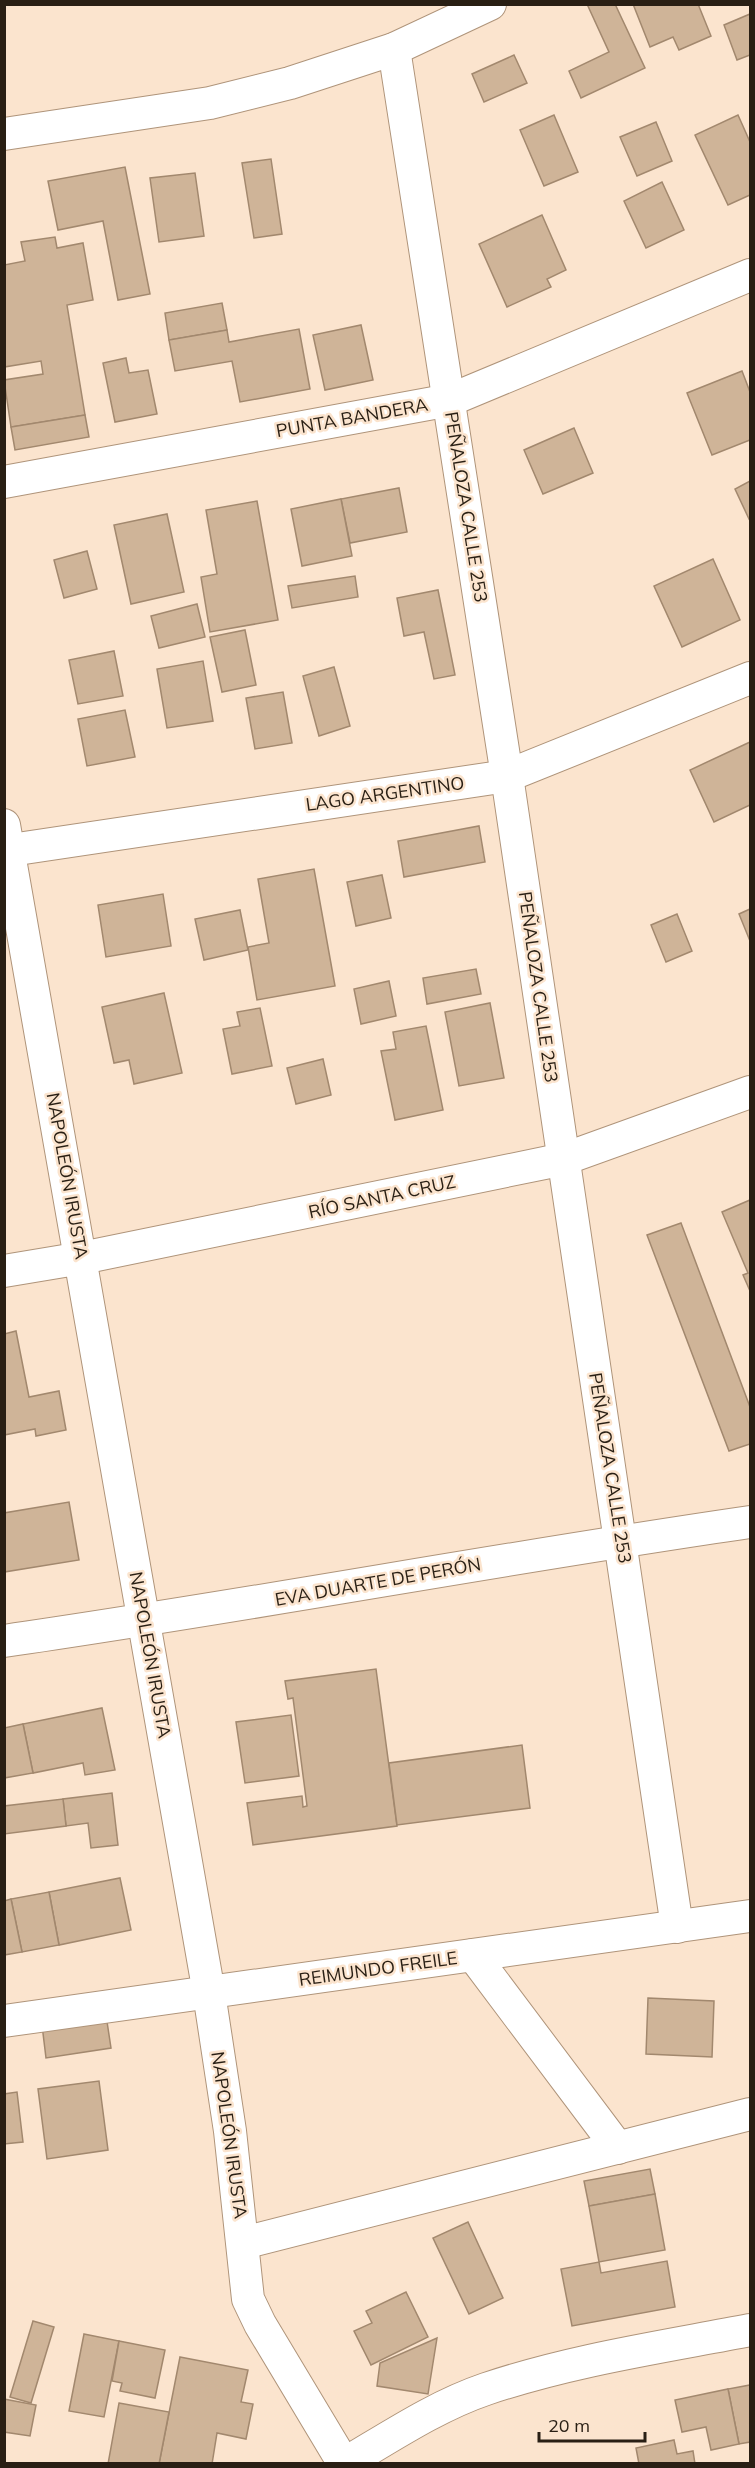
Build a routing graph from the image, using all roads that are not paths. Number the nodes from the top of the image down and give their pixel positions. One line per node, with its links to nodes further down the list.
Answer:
1 (490, 4): 2 (street)
2 (394, 49): 3 (street); 5 (street, PEÑALOZA CALLE 253)
3 (4, 134)
4 (750, 274): 5 (street, PUNTA BANDERA)
5 (450, 400): 6 (street, PUNTA BANDERA); 8 (street, PEÑALOZA CALLE 253)
6 (4, 482)
7 (750, 678): 8 (street, LAGO ARGENTINO)
8 (507, 776): 9 (street, LAGO ARGENTINO); 11 (street, PEÑALOZA CALLE 253)
9 (6, 842): 12 (street, NAPOLEÓN IRUSTA)
10 (750, 1092): 11 (street, RÍO SANTA CRUZ)
11 (564, 1159): 12 (street, RÍO SANTA CRUZ); 15 (street, PEÑALOZA CALLE 253)
12 (82, 1258): 13 (street, RÍO SANTA CRUZ); 16 (street, NAPOLEÓN IRUSTA)
13 (4, 1271)
14 (750, 1522): 15 (street, EVA DUARTE DE PERÓN)
15 (622, 1541): 16 (street, EVA DUARTE DE PERÓN); 19 (street, PEÑALOZA CALLE 253)
16 (144, 1621): 17 (street, EVA DUARTE DE PERÓN); 21 (street, NAPOLEÓN IRUSTA)
17 (4, 1641)
18 (749, 1917): 19 (street, REIMUNDO FREILE)
19 (677, 1927): 20 (street, REIMUNDO FREILE)
20 (473, 1955): 21 (street, REIMUNDO FREILE); 24 (street)
21 (209, 1993): 22 (street, REIMUNDO FREILE); 25 (street, NAPOLEÓN IRUSTA)
22 (4, 2022)
23 (750, 2114): 24 (street)
24 (618, 2148): 25 (street)
25 (243, 2243): 27 (street, NAPOLEÓN IRUSTA)
26 (750, 2330): 27 (street)
27 (344, 2463)

